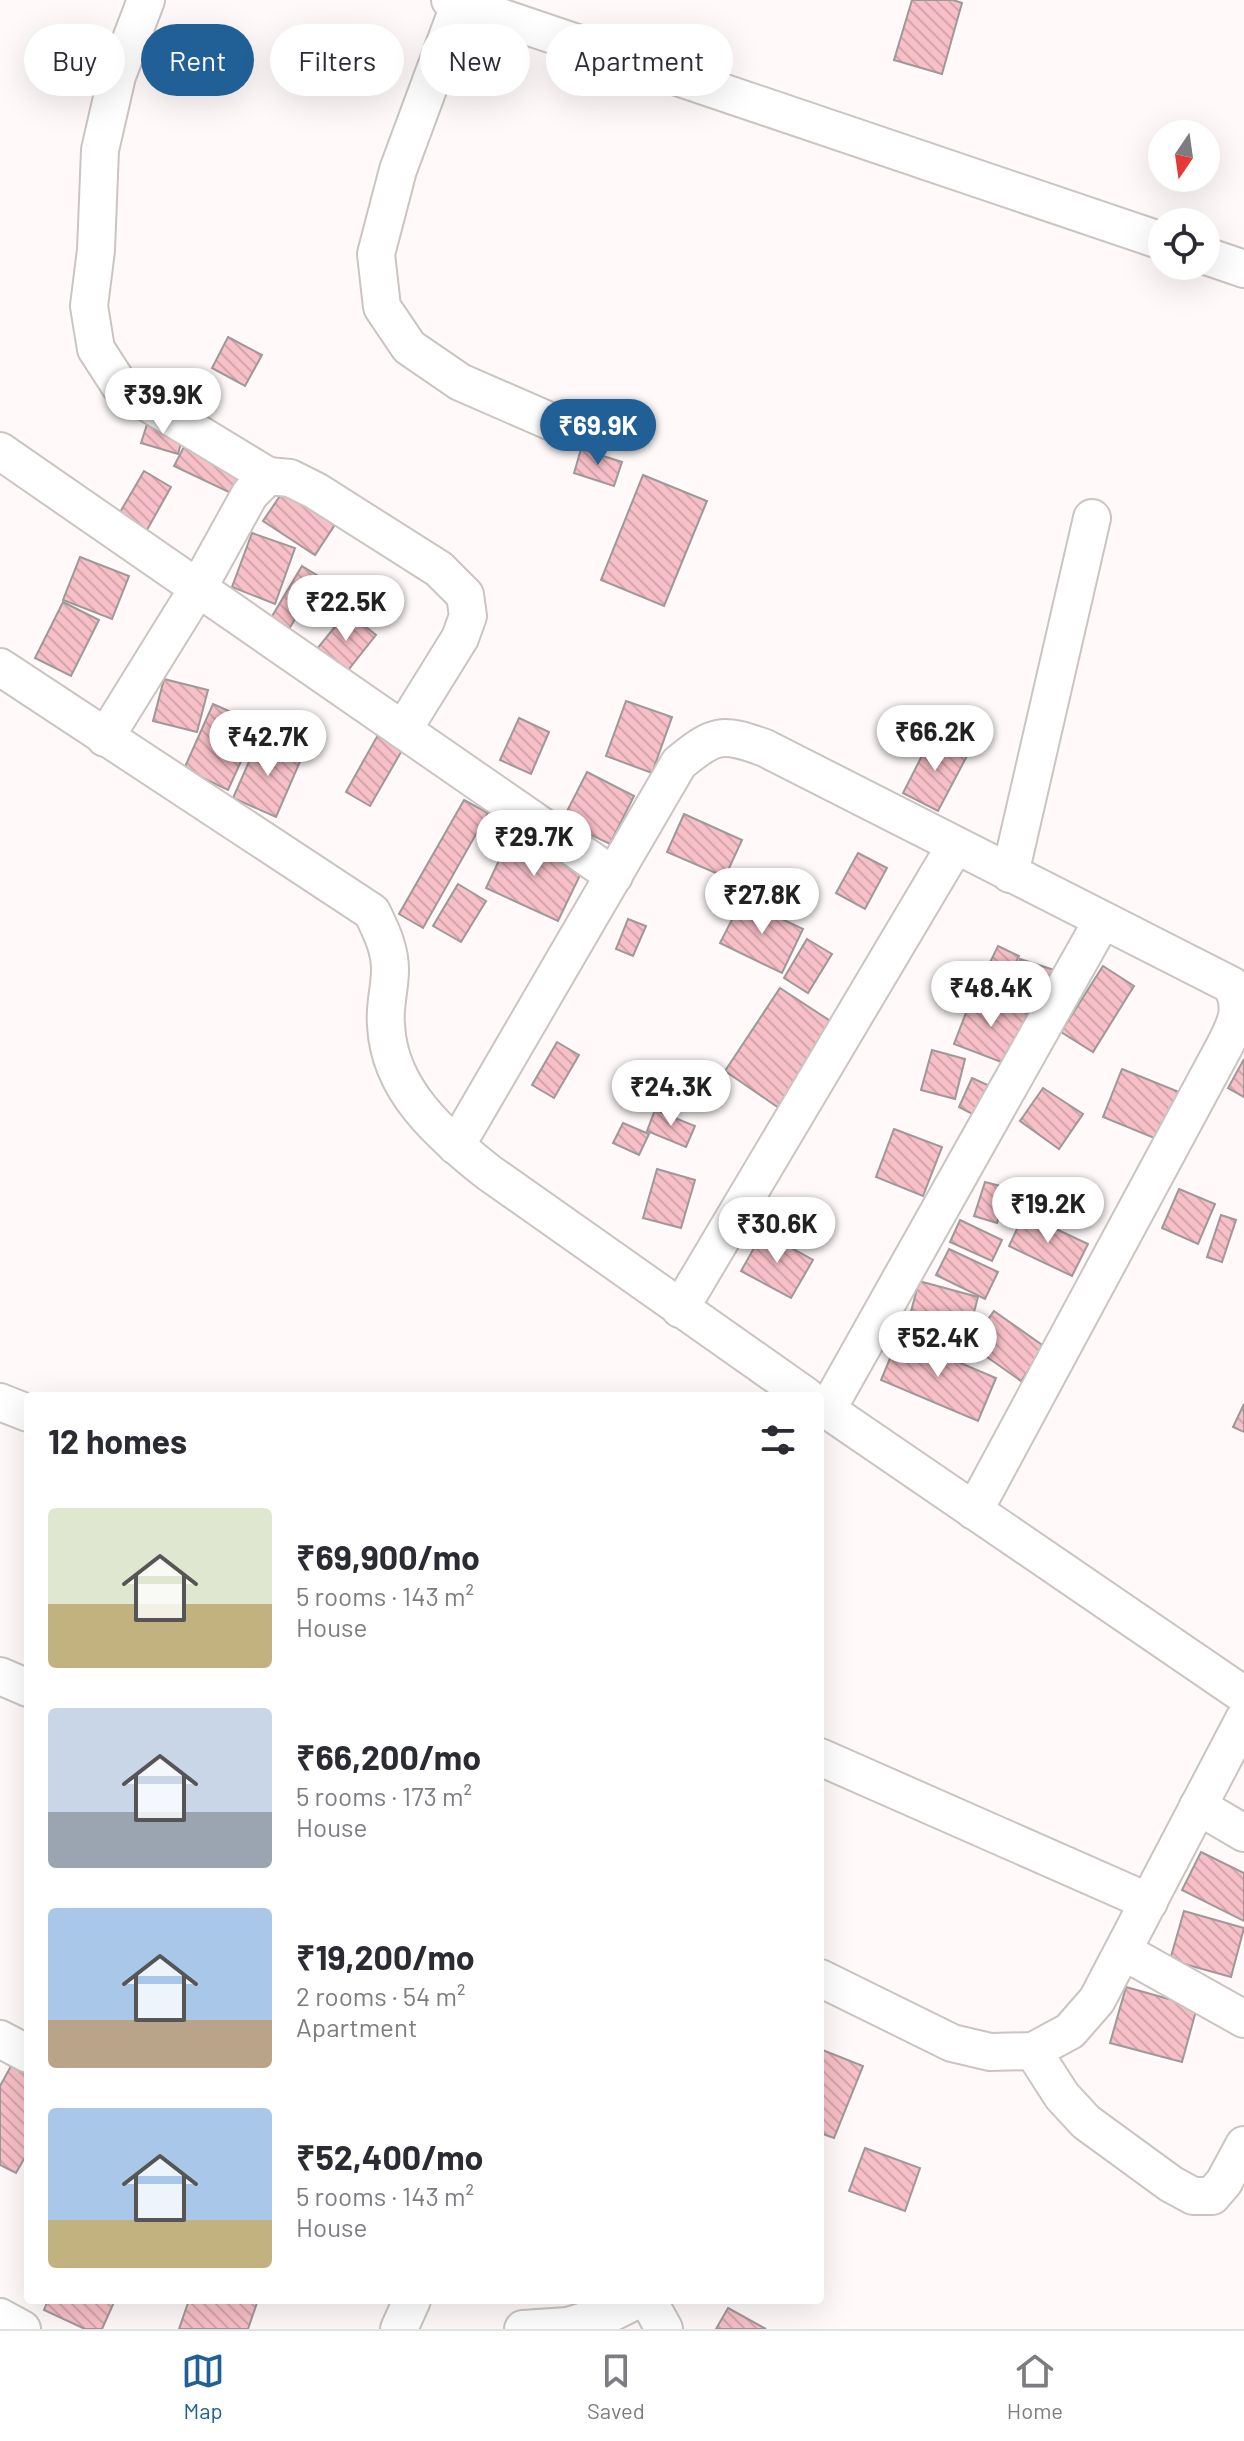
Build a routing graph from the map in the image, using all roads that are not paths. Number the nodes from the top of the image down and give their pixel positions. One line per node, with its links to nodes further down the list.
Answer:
1 (146, 0): 8 (street)
2 (457, 1): 3 (street); 6 (street)
3 (1148, 236)
4 (1220, 261): 5 (street)
5 (1244, 269)
6 (597, 430)
7 (0, 451): 10 (street)
8 (268, 476): 10 (street); 12 (street)
9 (1092, 518): 15 (street)
10 (198, 588): 12 (street); 13 (street)
11 (0, 667): 13 (street)
12 (403, 730): 16 (street)
13 (105, 738): 18 (street)
14 (955, 846): 15 (street); 16 (street); 19 (street)
15 (1010, 874): 17 (street)
16 (614, 876): 18 (street)
17 (1102, 921): 21 (street); 25 (street)
18 (456, 1146): 19 (street)
19 (680, 1309): 20 (street)
20 (801, 1392)
21 (824, 1394)
22 (0, 1402): 24 (street)
23 (824, 1408): 25 (street)
24 (24, 1411)
25 (974, 1511): 28 (street)
26 (0, 1676): 27 (street)
27 (24, 1686)
28 (1244, 1695)
29 (1244, 1719): 31 (street)
30 (824, 1759): 33 (street)
31 (1198, 1806): 32 (street); 33 (street)
32 (1244, 1833)
33 (1149, 1902): 34 (street)
34 (1123, 1951): 36 (street); 38 (street)
35 (824, 1980): 38 (street)
36 (1244, 2019)
37 (0, 2039): 39 (street)
38 (1033, 2051): 40 (street)
39 (24, 2052)
40 (1244, 2145)
41 (410, 2304): 46 (street)
42 (629, 2304): 47 (street)
43 (650, 2304): 48 (street)
44 (0, 2317): 45 (street)
45 (22, 2329)
46 (399, 2329)
47 (523, 2329)
48 (664, 2329)

